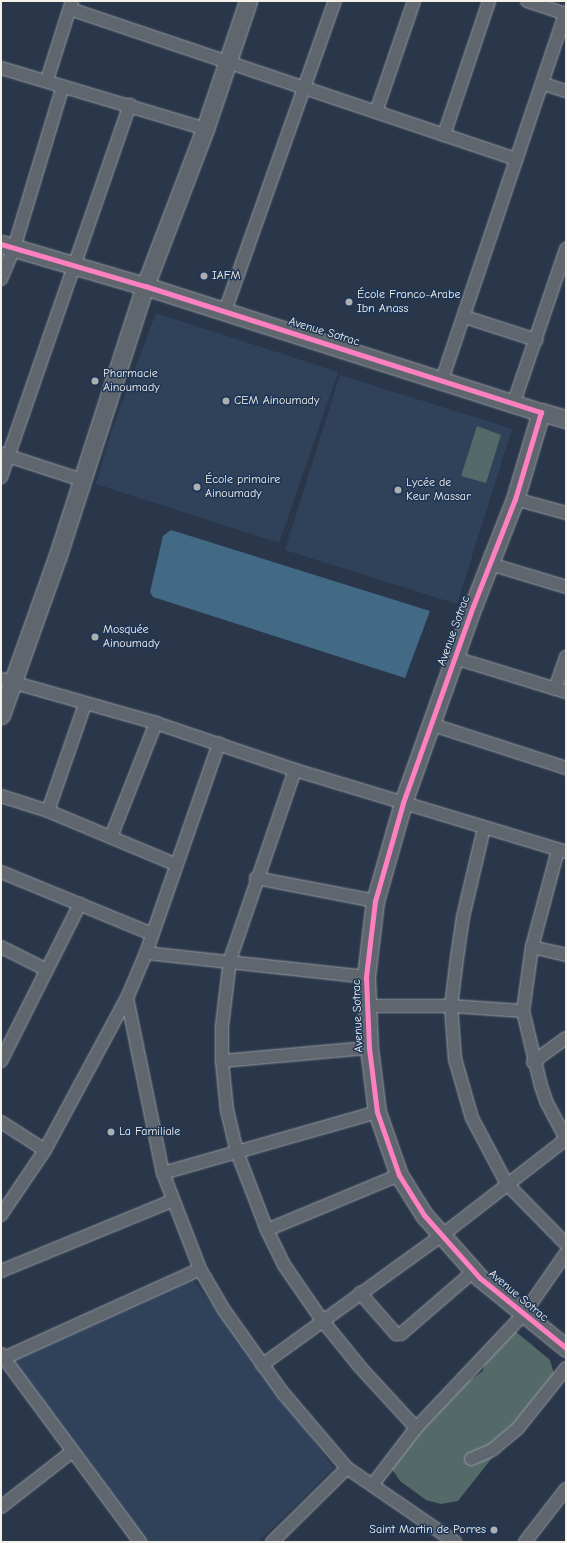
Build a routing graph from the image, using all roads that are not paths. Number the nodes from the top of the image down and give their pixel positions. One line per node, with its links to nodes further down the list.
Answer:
1 (248, 1): 8 (street)
2 (335, 1): 13 (street)
3 (414, 1): 16 (street)
4 (489, 1): 18 (street)
5 (527, 1): 7 (street)
6 (71, 5): 8 (street); 10 (street)
7 (566, 13): 11 (street)
8 (228, 62): 13 (street); 17 (street)
9 (1, 68): 10 (street)
10 (47, 80): 12 (street)
11 (544, 84): 14 (street); 19 (street)
12 (63, 86): 15 (street); 20 (street)
13 (304, 88): 16 (street); 25 (street)
14 (566, 91)
15 (130, 105): 17 (street); 22 (street)
16 (376, 112): 18 (street)
17 (205, 129): 24 (street)
18 (444, 135): 19 (street)
19 (517, 159): 26 (street)
20 (7, 246): 22 (street, Avenue Sotrac); 23 (street)
21 (566, 249): 27 (street)
22 (73, 266): 24 (street, Avenue Sotrac); 32 (street)
23 (1, 279)
24 (146, 286): 25 (street, Avenue Sotrac); 34 (street)
25 (225, 311): 28 (street, Avenue Sotrac)
26 (465, 317): 27 (street); 28 (street)
27 (536, 340): 29 (street)
28 (442, 380): 29 (street, Avenue Sotrac)
29 (514, 402): 30 (street, Avenue Sotrac)
30 (541, 412): 31 (street); 35 (street, Avenue Sotrac)
31 (566, 419)
32 (5, 455): 33 (street); 34 (street)
33 (1, 477)
34 (82, 480): 41 (street)
35 (515, 499): 36 (street); 37 (street, Avenue Sotrac)
36 (566, 513)
37 (490, 564): 38 (street); 40 (street, Avenue Sotrac)
38 (566, 587)
39 (566, 656): 42 (street)
40 (455, 658): 42 (street); 46 (street, Avenue Sotrac)
41 (7, 681): 43 (street); 44 (street)
42 (561, 691)
43 (85, 704): 45 (street); 52 (street)
44 (1, 715)
45 (156, 723): 47 (street); 54 (street)
46 (430, 724): 48 (street); 51 (street, Avenue Sotrac)
47 (219, 743): 49 (street); 56 (street)
48 (566, 768)
49 (295, 770): 51 (street); 58 (street)
50 (1, 796): 52 (street)
51 (403, 803): 53 (street); 59 (street, Avenue Sotrac)
52 (48, 811): 54 (street)
53 (484, 828): 55 (street); 71 (street)
54 (111, 837): 56 (street)
55 (562, 851): 63 (street)
56 (175, 864): 61 (street)
57 (1, 872): 60 (street)
58 (256, 878): 59 (street); 66 (street)
59 (375, 901): 68 (street, Avenue Sotrac)
60 (80, 904): 61 (street); 67 (street)
61 (152, 934): 64 (street)
62 (1, 947): 67 (street)
63 (532, 947): 65 (street); 72 (street)
64 (146, 953): 66 (street); 69 (street)
65 (566, 955)
66 (230, 960): 68 (street); 77 (street)
67 (47, 970): 73 (street)
68 (366, 977): 70 (street, Avenue Sotrac)
69 (127, 998): 82 (street); 84 (street)
70 (368, 1006): 71 (street); 75 (street, Avenue Sotrac)
71 (451, 1006): 72 (street); 86 (street)
72 (523, 1011): 78 (street)
73 (6, 1038): 76 (street)
74 (566, 1038): 78 (street)
75 (369, 1048): 77 (street); 79 (street, Avenue Sotrac)
76 (1, 1061)
77 (222, 1061): 83 (street)
78 (533, 1062): 81 (street)
79 (377, 1112): 83 (street); 85 (street, Avenue Sotrac)
80 (1, 1122): 82 (street)
81 (566, 1138): 86 (street)
82 (45, 1150): 88 (street)
83 (237, 1152): 84 (street); 89 (street)
84 (163, 1173): 87 (street)
85 (399, 1175): 89 (street); 90 (street, Avenue Sotrac)
86 (507, 1184): 90 (street); 91 (street)
87 (172, 1201): 93 (street); 94 (street)
88 (1, 1215)
89 (267, 1230): 98 (street)
90 (441, 1236): 95 (street, Avenue Sotrac); 96 (street)
91 (566, 1244)
92 (566, 1253): 97 (street)
93 (200, 1269): 100 (street); 101 (street)
94 (1, 1271)
95 (474, 1271): 96 (street); 97 (street, Avenue Sotrac)
96 (360, 1293): 98 (street)
97 (523, 1315): 99 (street, Avenue Sotrac); 103 (street)
98 (322, 1320): 101 (street); 103 (street)
99 (566, 1348)
100 (3, 1356): 104 (street)
101 (262, 1365): 106 (street)
102 (566, 1368): 105 (street)
103 (416, 1428): 107 (street)
104 (73, 1451): 109 (street); 110 (street)
105 (472, 1459)
106 (347, 1468): 107 (street); 111 (street)
107 (373, 1484): 112 (street)
108 (566, 1489): 113 (street)
109 (1, 1507)
110 (140, 1542)
111 (272, 1542)
112 (455, 1542)
113 (525, 1542)

